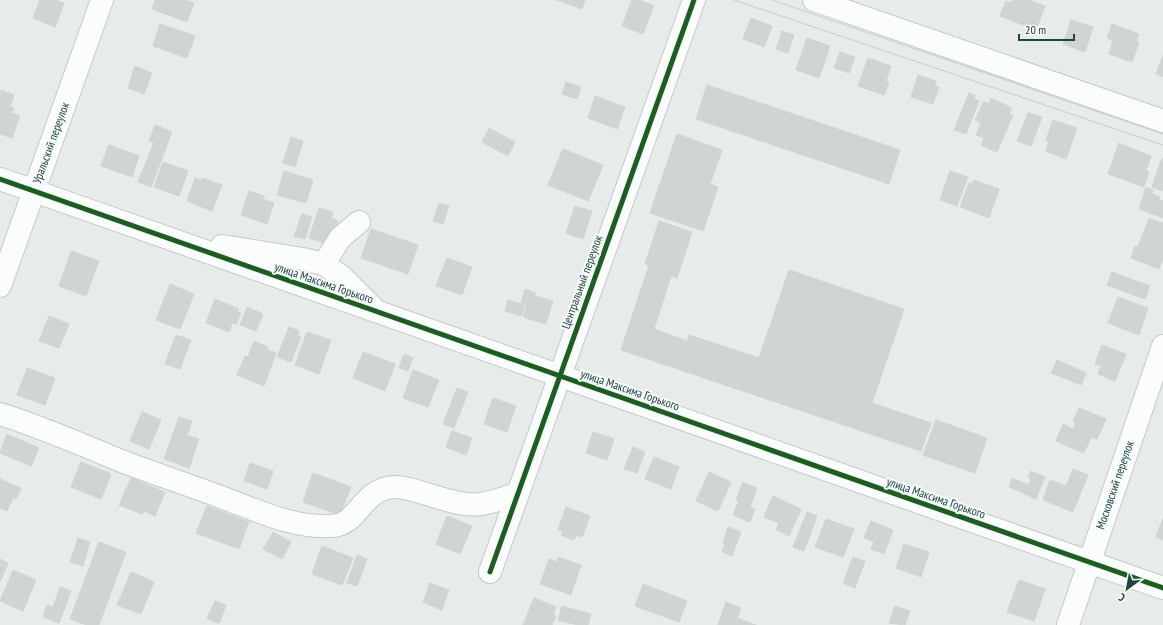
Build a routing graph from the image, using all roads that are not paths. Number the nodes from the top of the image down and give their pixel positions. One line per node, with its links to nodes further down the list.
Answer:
1 (102, 0): 6 (street, Уральский переулок)
2 (694, 0): 13 (street, Центральный переулок)
3 (814, 0): 4 (street)
4 (1163, 121)
5 (0, 179): 6 (street, улица Максима Горького)
6 (34, 191): 8 (street, улица Максима Горького); 10 (street, Уральский переулок)
7 (359, 222): 9 (street)
8 (175, 240): 9 (street); 11 (street, улица Максима Горького)
9 (324, 264): 11 (street)
10 (0, 286)
11 (377, 312): 13 (street, улица Максима Горького)
12 (1162, 355): 16 (street, Московский переулок)
13 (559, 376): 15 (street, Центральный переулок); 16 (street, улица Максима Горького)
14 (0, 414): 15 (street)
15 (518, 493): 17 (street, Центральный переулок)
16 (1089, 562): 18 (street, улица Максима Горького); 19 (street, Московский переулок)
17 (490, 572)
18 (1163, 588)
19 (1068, 625)

